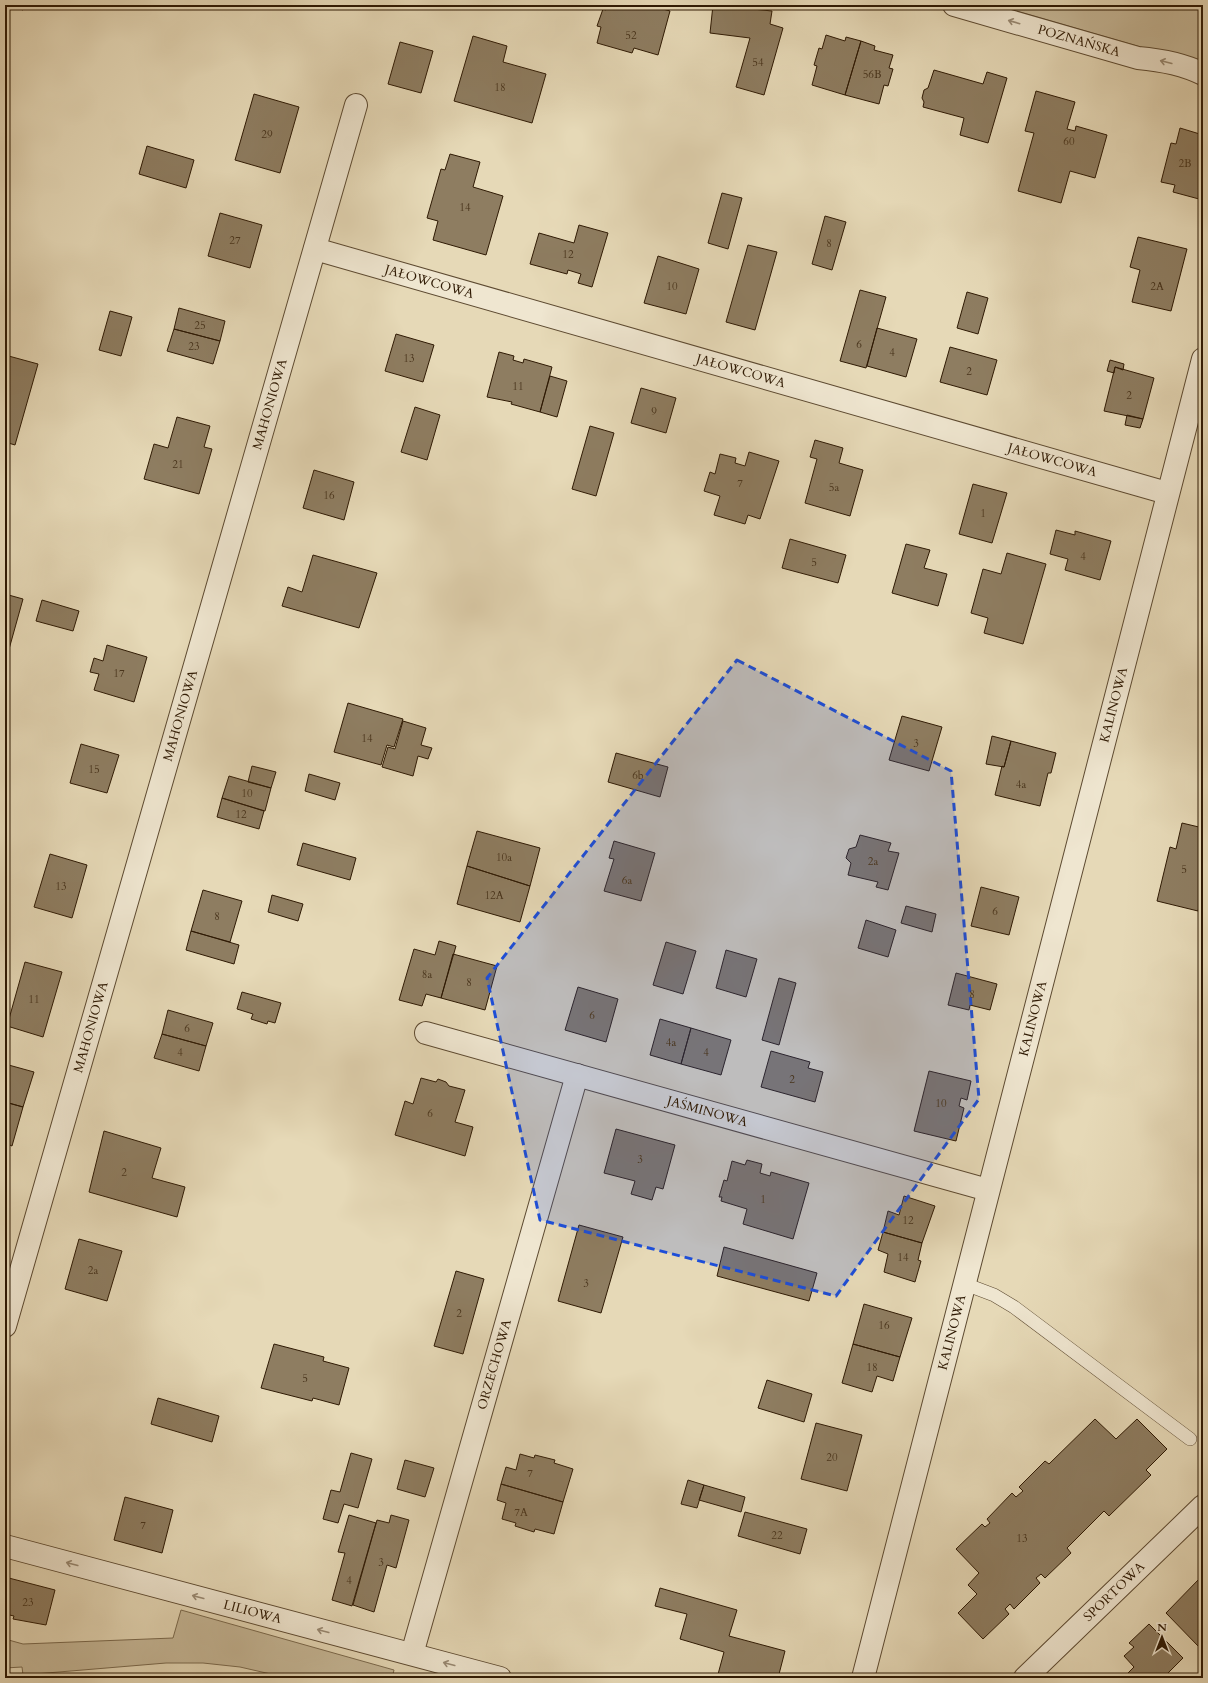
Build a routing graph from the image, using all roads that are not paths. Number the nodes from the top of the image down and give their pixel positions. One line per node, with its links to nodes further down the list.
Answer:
1 (954, 5): 2 (street, POZNAŃSKA, one-way to 1)
2 (1203, 74)
3 (356, 105): 4 (street, MAHONIOWA)
4 (315, 250): 6 (street, JAŁOWCOWA); 11 (street, MAHONIOWA)
5 (1203, 359): 6 (street, KALINOWA)
6 (1167, 493): 9 (street, KALINOWA)
7 (426, 1033): 8 (street, JAŚMINOWA)
8 (576, 1075): 9 (street, JAŚMINOWA); 15 (street, ORZECHOWA)
9 (988, 1190): 10 (street, KALINOWA)
10 (965, 1284): 12 (lane); 17 (street, KALINOWA)
11 (5, 1326)
12 (1190, 1439)
13 (1203, 1506): 18 (street, SPORTOWA)
14 (5, 1546): 15 (street, LILIOWA, one-way to 14)
15 (412, 1654): 16 (street, LILIOWA, one-way to 15)
16 (500, 1678)
17 (863, 1678)
18 (1025, 1678)

